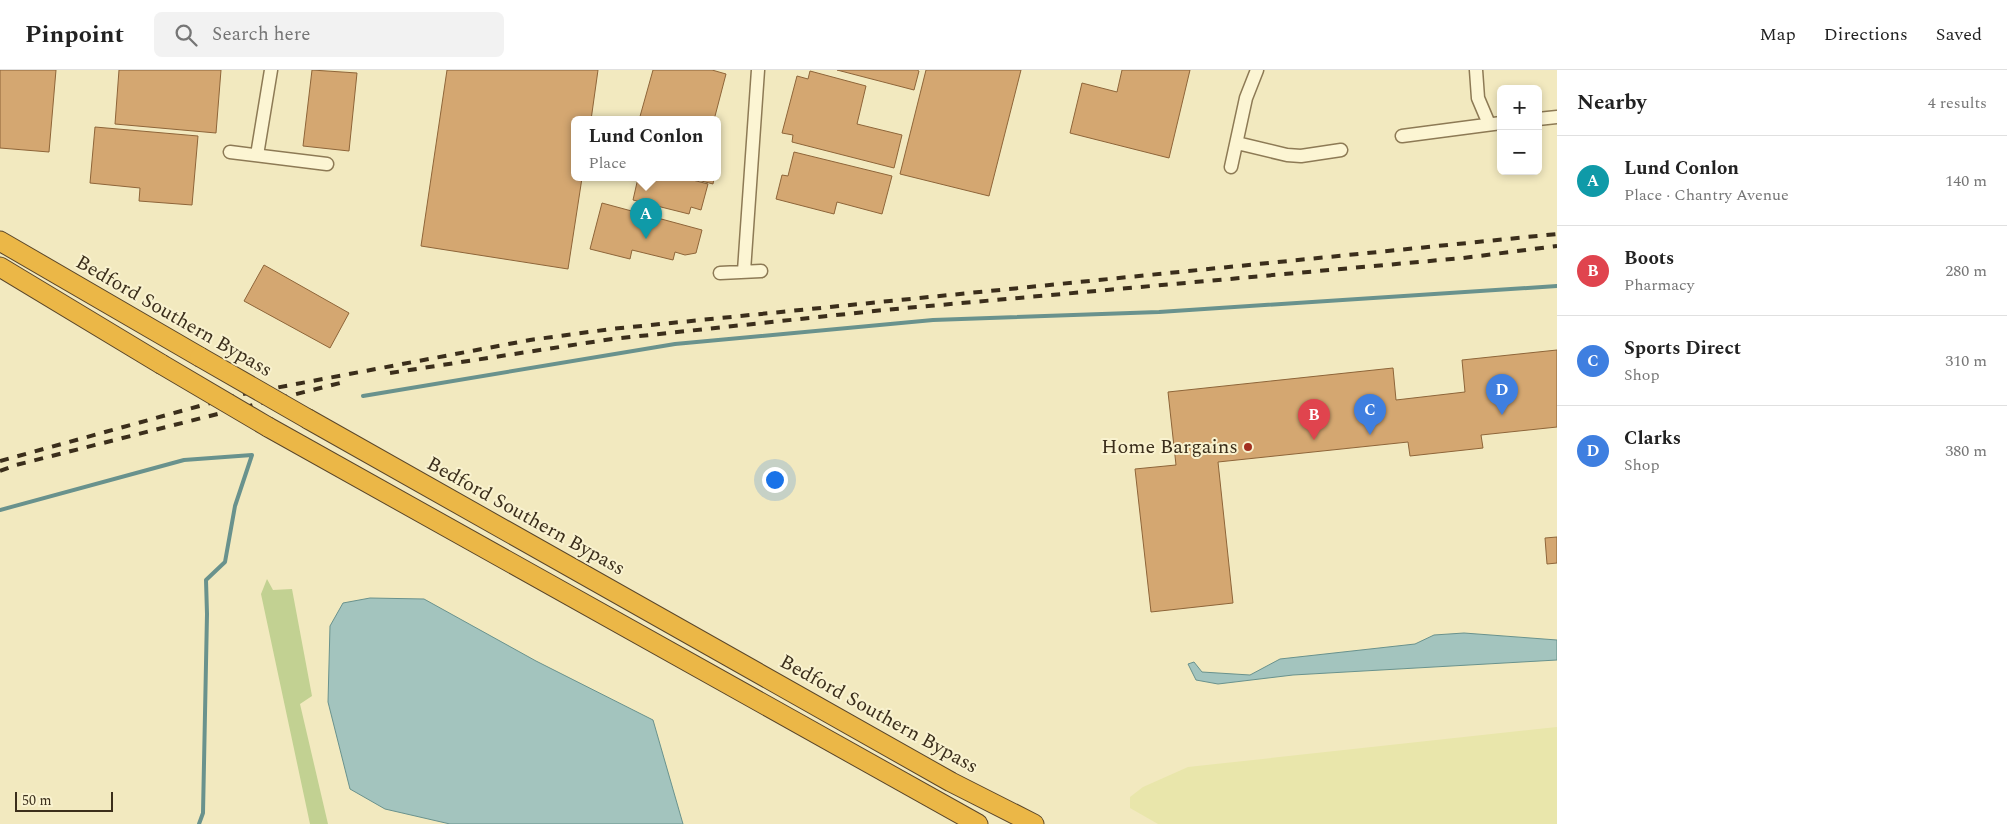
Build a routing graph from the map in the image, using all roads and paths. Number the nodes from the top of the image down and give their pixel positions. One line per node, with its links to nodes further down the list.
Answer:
1 (271, 70): 12 (street)
2 (758, 70): 17 (street)
3 (1256, 70): 9 (street)
4 (1476, 70): 7 (street)
5 (1557, 118): 6 (street)
6 (1542, 119)
7 (1495, 124): 8 (street)
8 (1402, 136)
9 (1237, 143): 10 (street); 14 (street)
10 (1341, 150)
11 (230, 152): 12 (street)
12 (257, 155): 13 (street)
13 (327, 164)
14 (1230, 167)
15 (0, 242): 21 (highway, Bedford Southern Bypass, bridge)
16 (0, 267): 20 (highway, bridge)
17 (744, 271): 18 (street); 19 (street)
18 (761, 271)
19 (720, 273)
20 (978, 824)
21 (1034, 824)

